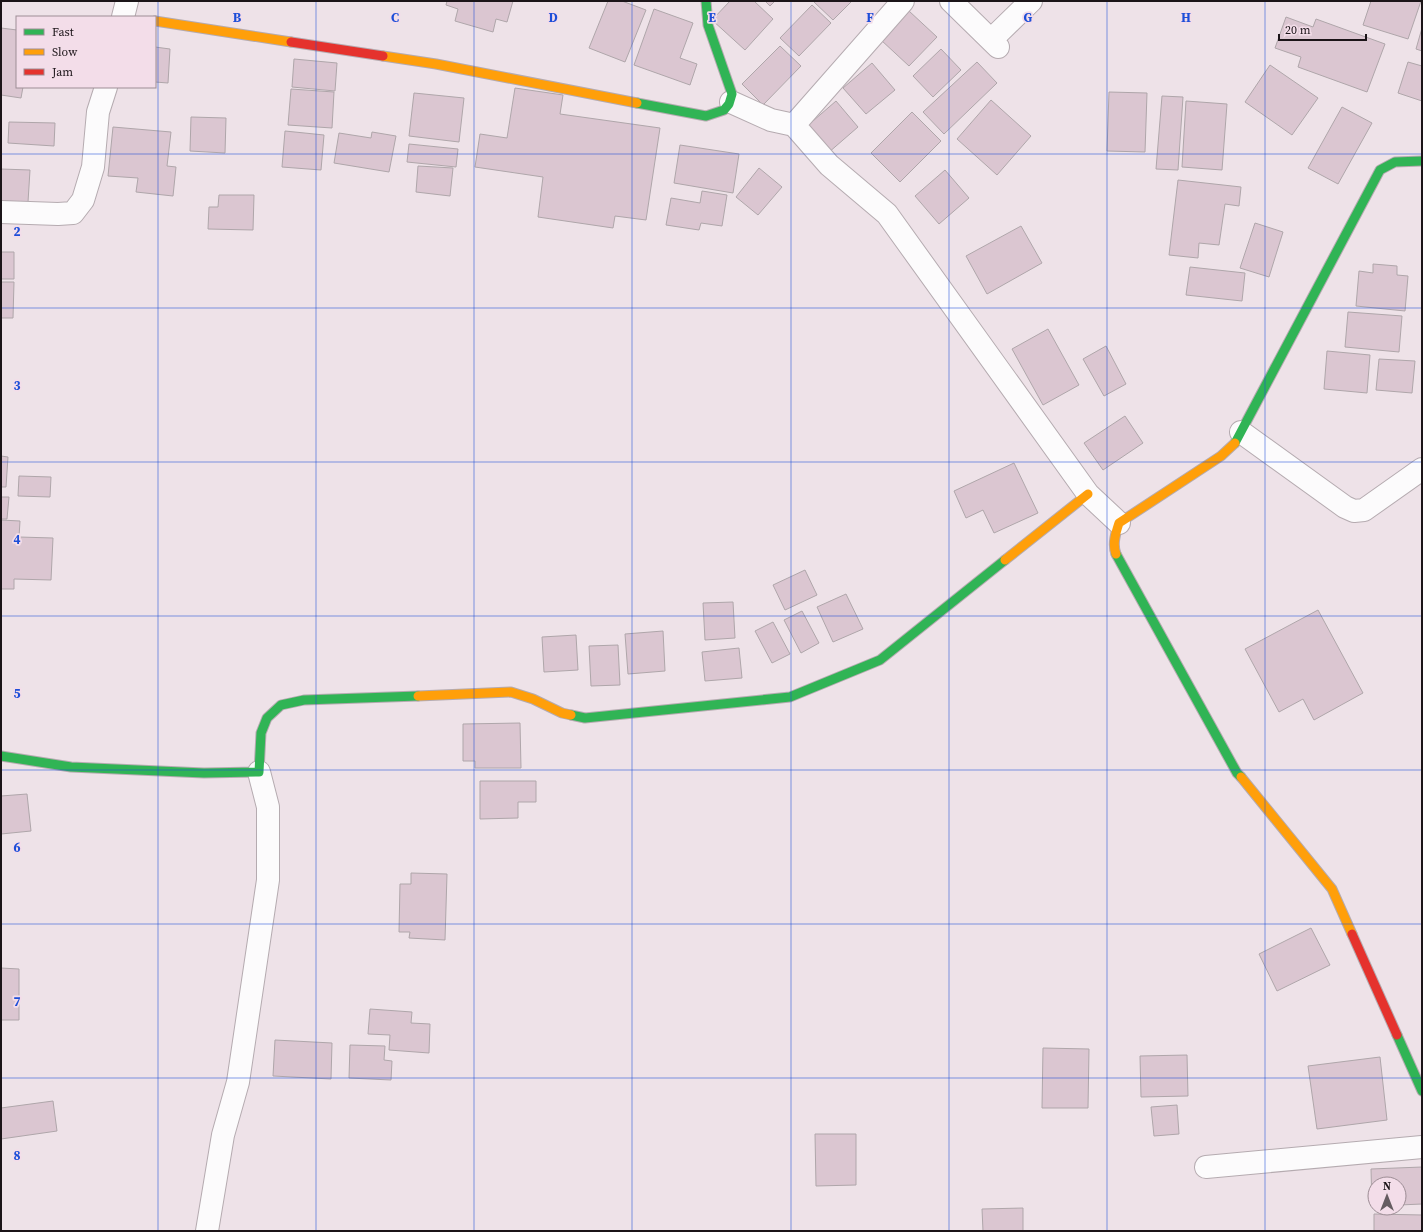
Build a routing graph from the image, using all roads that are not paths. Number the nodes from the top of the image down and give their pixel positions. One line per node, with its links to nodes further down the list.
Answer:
1 (706, 1): 7 (street)
2 (903, 1): 8 (street)
3 (951, 1): 4 (street)
4 (1031, 1)
5 (156, 21): 7 (street)
6 (106, 88): 10 (street)
7 (731, 102): 8 (street)
8 (794, 125): 13 (street)
9 (1422, 161): 11 (street)
10 (1, 212)
11 (1241, 432): 12 (street); 14 (street)
12 (1422, 469)
13 (1088, 494): 14 (street); 16 (street)
14 (1120, 523): 17 (street)
15 (1, 756): 16 (street)
16 (259, 772): 20 (street)
17 (1422, 1091)
18 (1422, 1147): 19 (street)
19 (1206, 1167)
20 (207, 1231)

